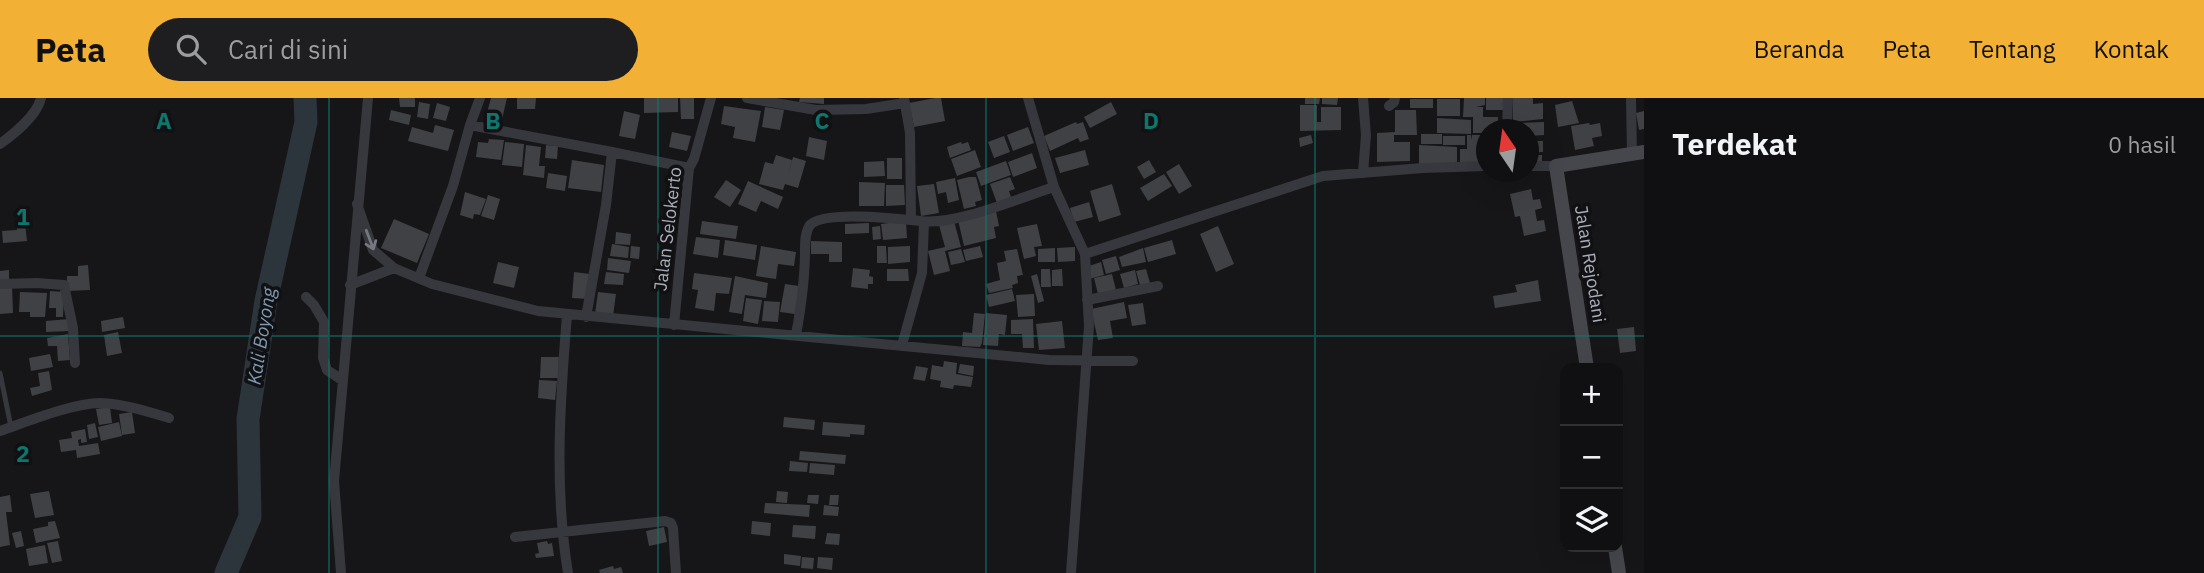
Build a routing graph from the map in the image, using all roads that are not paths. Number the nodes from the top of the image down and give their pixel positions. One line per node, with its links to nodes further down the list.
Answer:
1 (41, 98): 13 (street)
2 (368, 98): 22 (street)
3 (480, 98): 12 (street)
4 (711, 98): 19 (street, Jalan Selokerto)
5 (747, 98): 10 (street)
6 (1028, 98): 21 (street)
7 (1363, 98): 20 (street)
8 (1508, 98): 11 (street)
9 (1631, 98): 15 (street)
10 (904, 100): 23 (street)
11 (1507, 119)
12 (470, 125): 14 (street); 27 (street)
13 (0, 144)
14 (612, 152): 19 (street); 34 (street)
15 (1638, 153): 18 (main road)
16 (1476, 166): 20 (street)
17 (1539, 166): 18 (street)
18 (1556, 166): 41 (main road, Jalan Rejodani)
19 (689, 168): 35 (street, Jalan Selokerto)
20 (1363, 173): 25 (street)
21 (1054, 187): 24 (street); 25 (street)
22 (357, 204): 26 (street, one-way to 26); 29 (street)
23 (911, 219): 24 (street); 36 (street)
24 (925, 222): 37 (street)
25 (1085, 254): 32 (street)
26 (394, 268): 27 (street); 29 (street)
27 (419, 278): 33 (street)
28 (0, 284): 40 (street)
29 (350, 285): 43 (street)
30 (1158, 286): 32 (street)
31 (306, 297): 43 (street)
32 (1087, 300): 39 (street)
33 (567, 315): 34 (street); 47 (street)
34 (586, 317): 35 (street)
35 (674, 325): 36 (street)
36 (796, 335): 37 (street)
37 (902, 345): 39 (street)
38 (1133, 361): 39 (street)
39 (1087, 362): 53 (street)
40 (75, 363)
41 (1586, 363)
42 (0, 373): 45 (lane)
43 (342, 380): 50 (street)
44 (169, 418): 45 (street)
45 (11, 427): 46 (street)
46 (0, 431)
47 (561, 532): 48 (street); 51 (street); 52 (street)
48 (515, 537)
49 (1616, 552): 54 (main road)
50 (341, 573)
51 (568, 573)
52 (676, 573)
53 (1070, 573)
54 (1619, 573)

